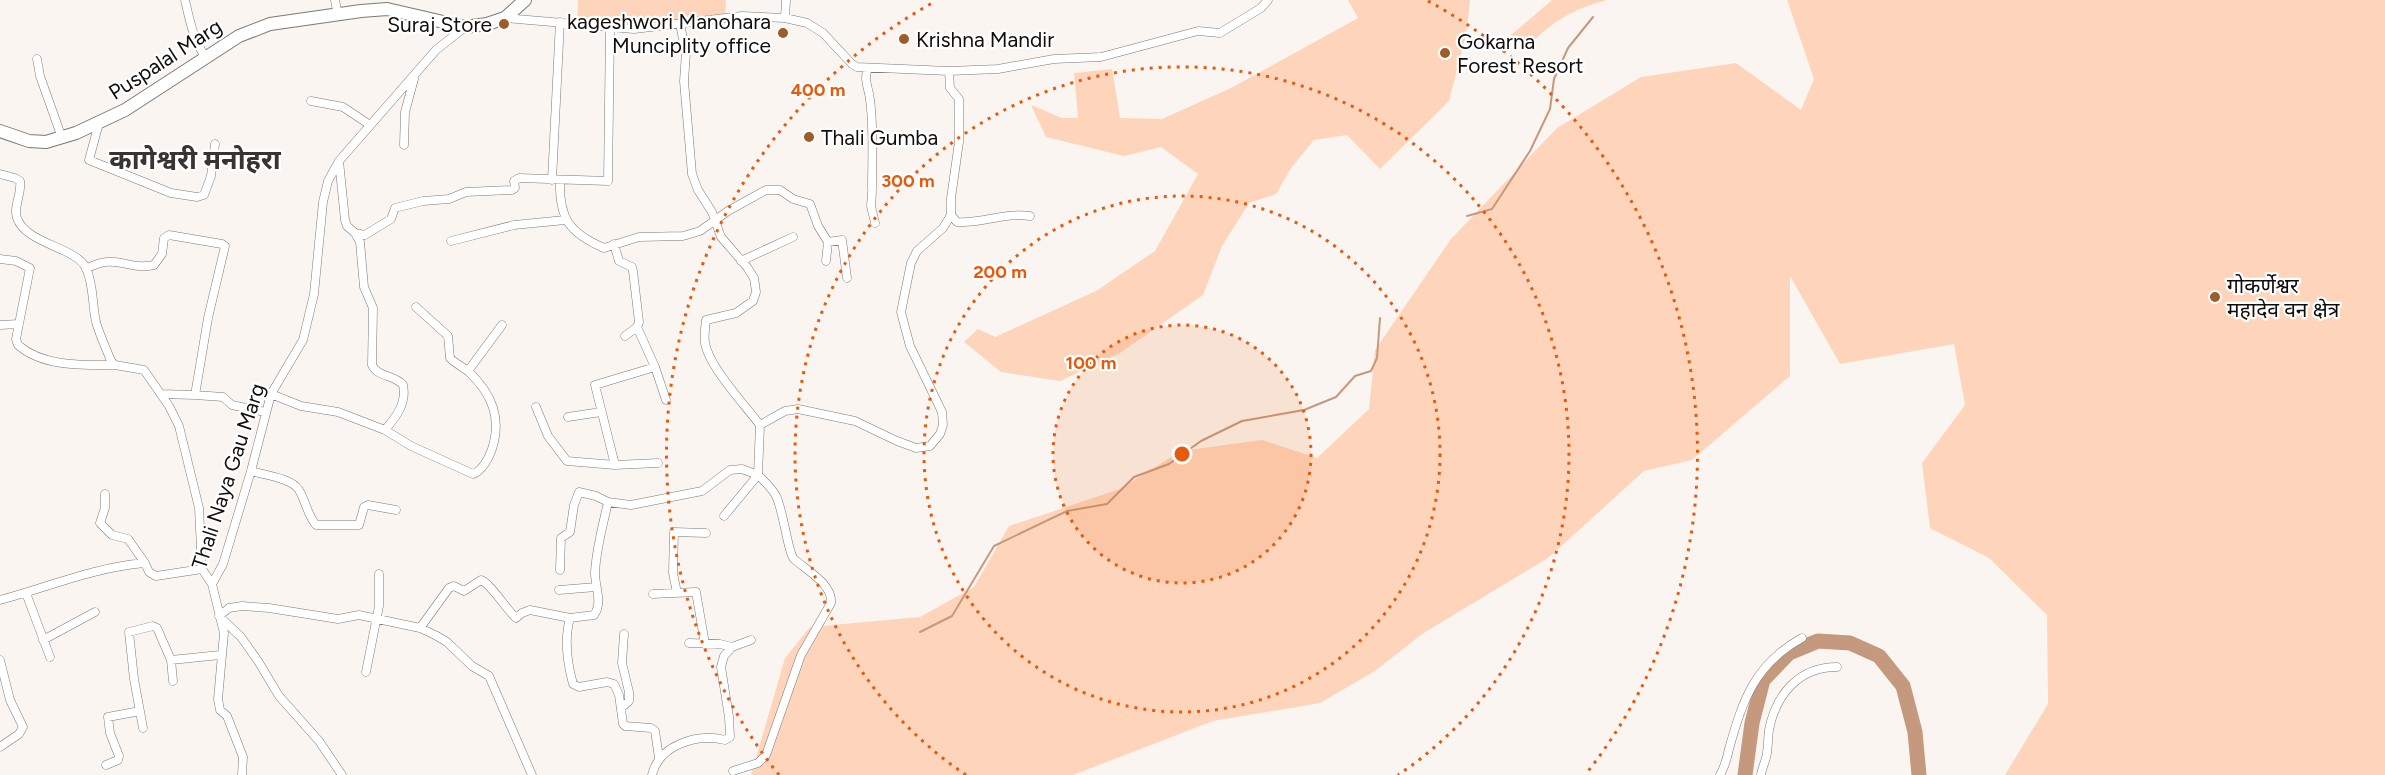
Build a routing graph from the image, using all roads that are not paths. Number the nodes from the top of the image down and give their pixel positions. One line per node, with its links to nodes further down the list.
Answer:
1 (185, 0): 13 (street)
2 (335, 0): 6 (street)
3 (525, 0): 7 (main road, Puspalal Marg)
4 (786, 0): 8 (street)
5 (1268, 0): 16 (street)
6 (338, 16): 11 (main road, Puspalal Marg); 13 (main road, Puspalal Marg)
7 (505, 18): 9 (street); 11 (main road, Puspalal Marg)
8 (785, 18): 10 (street); 15 (street)
9 (560, 22): 12 (street); 27 (street)
10 (680, 24): 12 (street); 31 (street)
11 (465, 27): 17 (street, Thali Naya Gau Marg)
12 (610, 28): 27 (street)
13 (205, 57): 19 (main road, Puspalal Marg)
14 (37, 59): 22 (street)
15 (868, 68): 16 (street); 32 (street)
16 (949, 71): 28 (street)
17 (414, 78): 20 (street, Thali Naya Gau Marg); 24 (street)
18 (311, 100): 20 (street)
19 (99, 123): 22 (main road, Puspalal Marg); 23 (street)
20 (370, 125): 25 (street, Thali Naya Gau Marg)
21 (0, 132): 22 (main road, Puspalal Marg)
22 (62, 138)
23 (215, 144)
24 (404, 145)
25 (339, 161): 33 (street); 53 (street, Thali Naya Gau Marg)
26 (0, 174): 41 (street)
27 (556, 181): 30 (street); 33 (street)
28 (951, 215): 29 (street); 60 (street)
29 (1030, 216)
30 (565, 220): 35 (street); 37 (street)
31 (714, 222): 36 (street); 37 (street); 39 (street)
32 (875, 223)
33 (355, 233): 61 (street)
34 (793, 237): 39 (street)
35 (451, 241)
36 (828, 242): 40 (street); 42 (street)
37 (614, 244): 47 (street)
38 (0, 259): 44 (street)
39 (741, 261): 60 (street)
40 (826, 261)
41 (86, 269): 49 (street); 54 (street)
42 (847, 278)
43 (416, 307): 51 (street)
44 (20, 324): 45 (street); 49 (street)
45 (0, 325)
46 (502, 325): 51 (street)
47 (637, 327): 48 (street); 50 (street)
48 (625, 336)
49 (115, 365): 52 (street)
50 (655, 367): 55 (street); 58 (street)
51 (468, 371): 61 (street)
52 (161, 394): 54 (street); 72 (street)
53 (271, 394): 57 (street, Thali Naya Gau Marg); 61 (street)
54 (195, 395): 57 (street)
55 (666, 400)
56 (536, 407): 63 (street)
57 (265, 412): 64 (street, Thali Naya Gau Marg)
58 (601, 412): 59 (street); 63 (street)
59 (568, 417)
60 (760, 425): 65 (street)
61 (385, 430)
62 (658, 463): 63 (street)
63 (615, 465)
64 (251, 471): 68 (street); 75 (street, Thali Naya Gau Marg)
65 (758, 475): 67 (street); 69 (street); 107 (street)
66 (105, 494): 71 (street)
67 (608, 502): 73 (street); 76 (street)
68 (396, 510)
69 (724, 516)
70 (706, 533): 79 (street)
71 (145, 562): 72 (street); 78 (street)
72 (202, 568): 75 (street)
73 (560, 570)
74 (379, 574): 84 (street)
75 (212, 584): 83 (street, Thali Naya Gau Marg)
76 (596, 586): 77 (street); 85 (street)
77 (559, 590)
78 (26, 593): 81 (street); 89 (street)
79 (677, 593): 80 (street); 92 (street)
80 (653, 594)
81 (0, 600)
82 (95, 612): 89 (street)
83 (219, 616): 84 (street); 94 (street, Thali Naya Gau Marg); 109 (street)
84 (377, 618): 86 (street); 99 (street)
85 (570, 618): 86 (street); 101 (street)
86 (420, 627): 110 (street)
87 (624, 634): 101 (street)
88 (1802, 638): 112 (street)
89 (43, 640): 95 (street)
90 (751, 640): 93 (street)
91 (689, 643): 92 (street)
92 (705, 644): 93 (street)
93 (732, 647): 105 (street)
94 (220, 655): 97 (street); 108 (street, Thali Naya Gau Marg)
95 (50, 657)
96 (0, 660): 104 (street)
97 (171, 660): 100 (street); 102 (street)
98 (1837, 666): 113 (street)
99 (366, 672)
100 (173, 681)
101 (621, 708): 105 (street)
102 (140, 711): 103 (street); 106 (street)
103 (143, 728)
104 (0, 747)
105 (659, 758): 111 (street)
106 (106, 765)
107 (734, 771)
108 (242, 775)
109 (342, 775)
110 (532, 775)
111 (652, 775)
112 (1720, 775)
113 (1761, 775)

